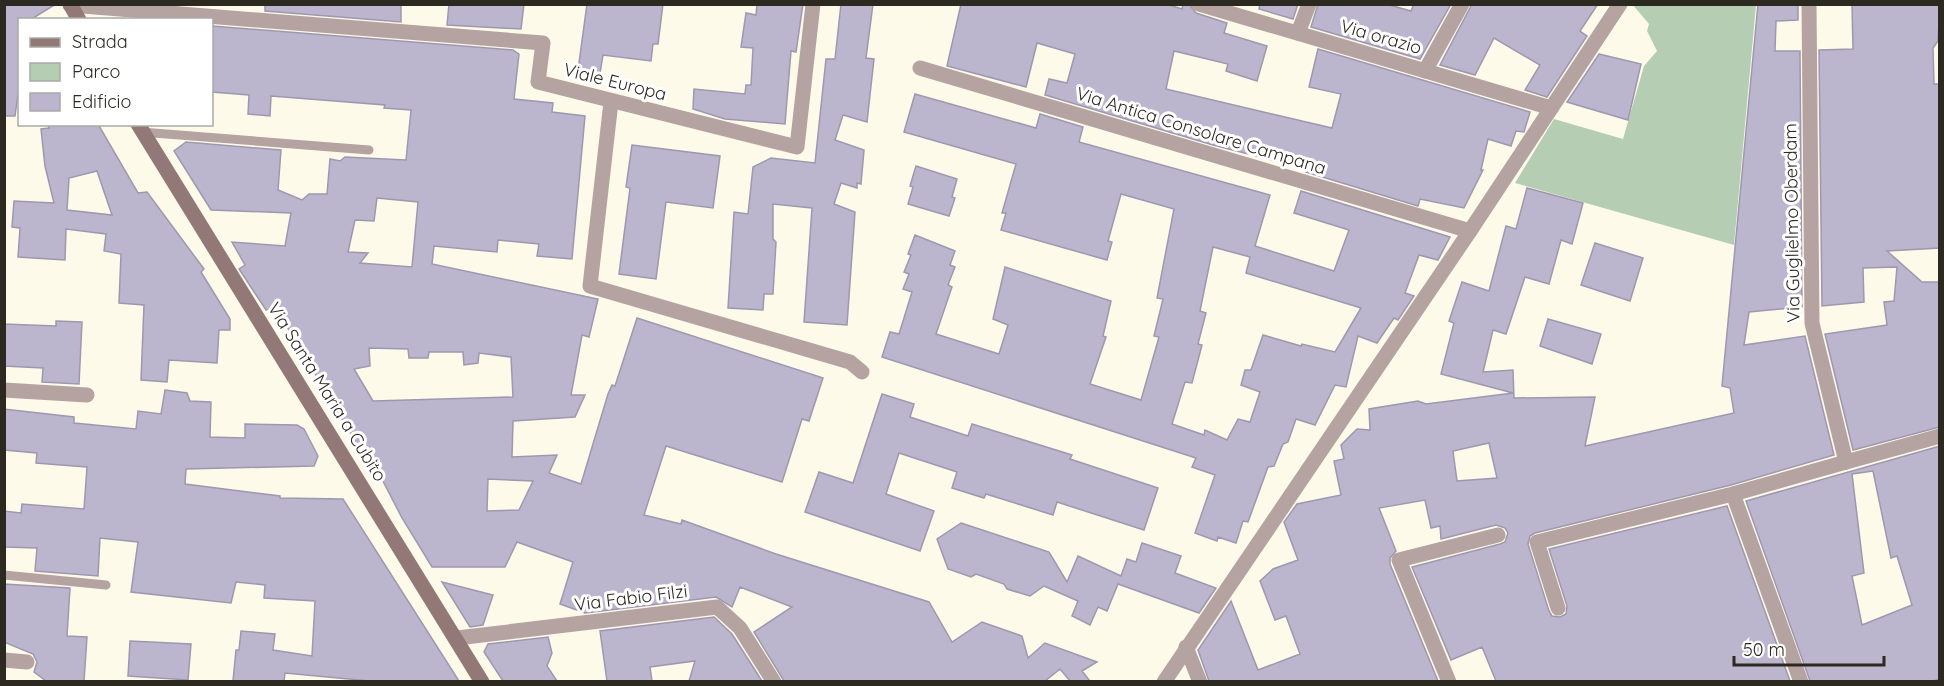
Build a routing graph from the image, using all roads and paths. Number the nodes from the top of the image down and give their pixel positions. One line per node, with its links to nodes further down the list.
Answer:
1 (813, 4): 12 (street, Viale Europa)
2 (1199, 4): 9 (street, Via orazio)
3 (1309, 4): 9 (street)
4 (1462, 4): 11 (street)
5 (1620, 4): 13 (street)
6 (1809, 4): 21 (street, Via Guglielmo Oberdam)
7 (70, 5): 8 (main road); 12 (street, Viale Europa)
8 (78, 18)
9 (1298, 33): 11 (street, Via orazio)
10 (920, 68): 16 (street, Via Antica Consolare Campana)
11 (1425, 71): 13 (street, Via orazio)
12 (611, 102): 17 (street)
13 (1551, 108): 16 (street)
14 (140, 128): 15 (lane); 27 (main road, Via Santa Maria a Cubito)
15 (369, 150)
16 (1470, 231): 28 (street)
17 (862, 372)
18 (4, 390): 19 (street)
19 (87, 395)
20 (1940, 436): 21 (street)
21 (1846, 462): 22 (street)
22 (1733, 494): 26 (street); 36 (street)
23 (1498, 535): 35 (street)
24 (4, 575): 25 (lane)
25 (106, 585)
26 (1558, 608)
27 (457, 638): 31 (main road, Via Santa Maria a Cubito); 32 (street, Via Fabio Filzi)
28 (1186, 647): 33 (street); 34 (street)
29 (4, 660): 30 (street)
30 (27, 662)
31 (482, 681)
32 (774, 681)
33 (1164, 681)
34 (1200, 681)
35 (1449, 681)
36 (1801, 681)

